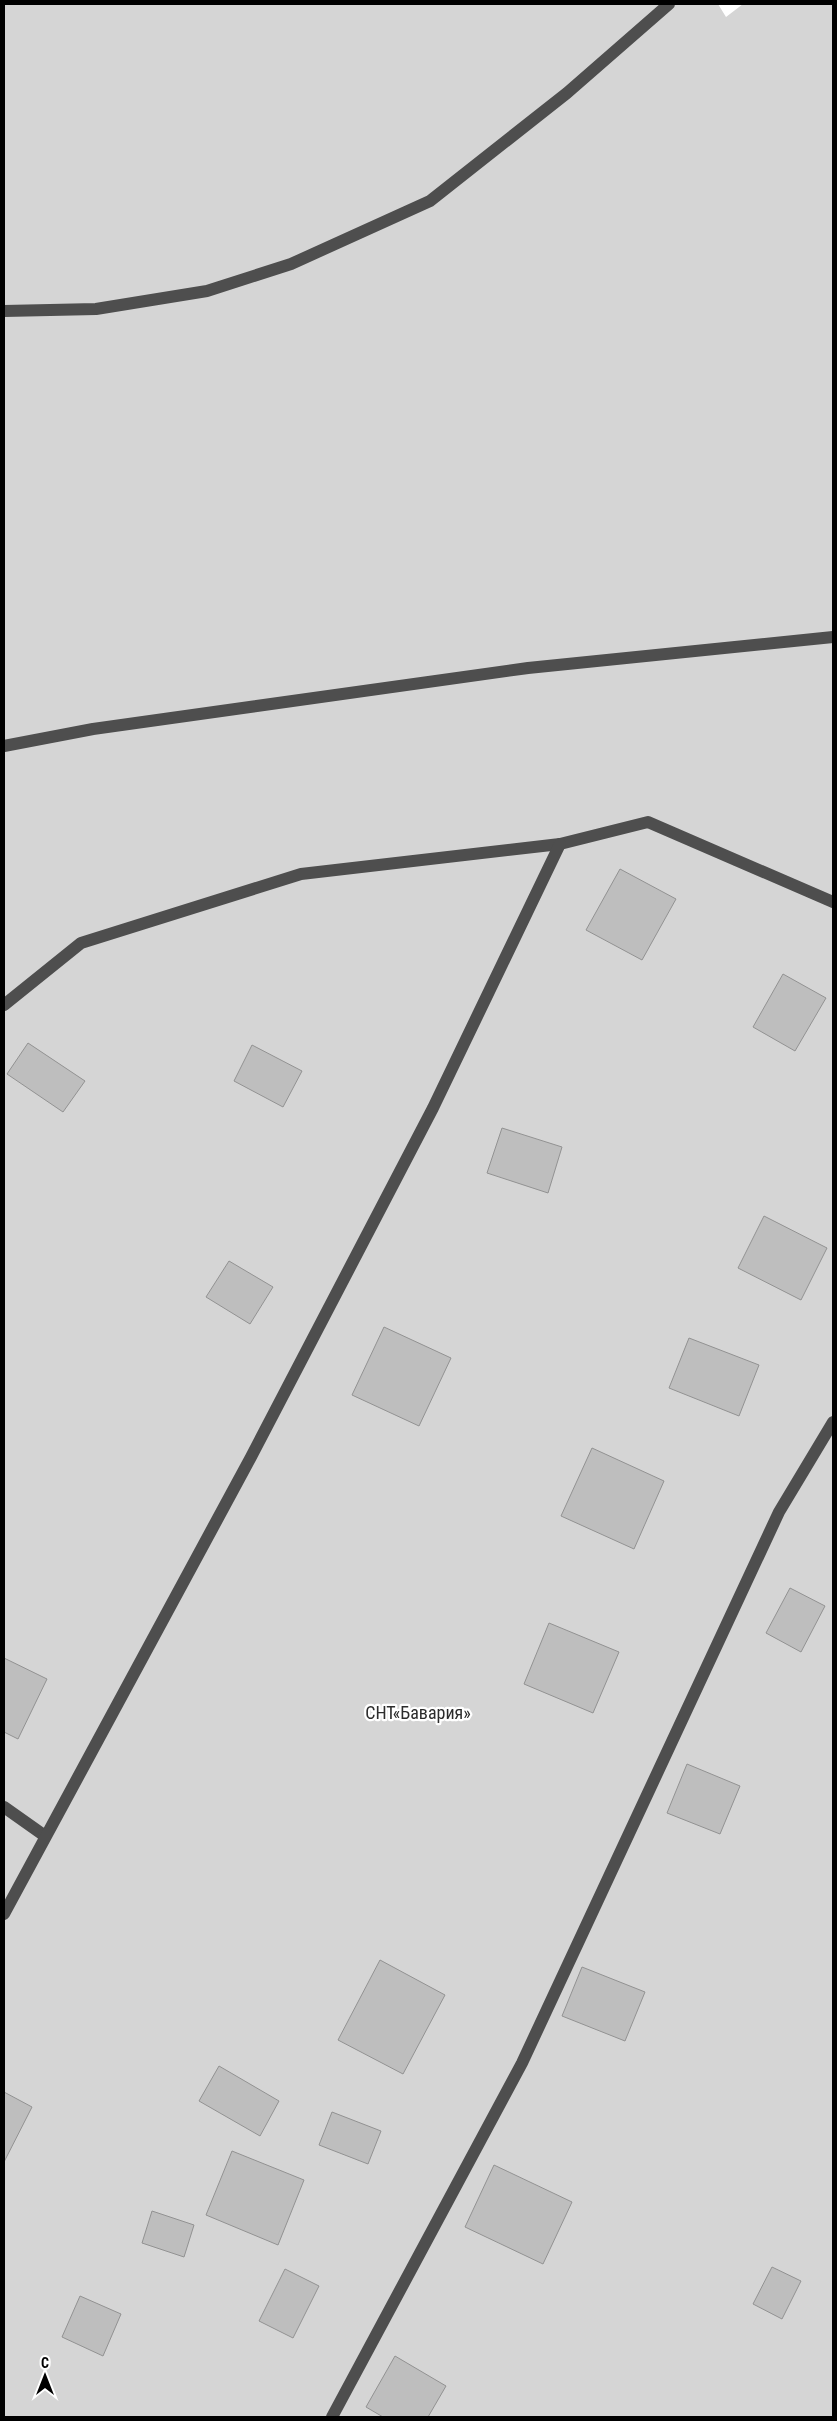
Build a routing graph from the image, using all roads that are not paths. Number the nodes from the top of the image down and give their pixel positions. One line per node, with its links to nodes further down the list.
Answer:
1 (669, 4): 2 (street)
2 (4, 311)
3 (833, 637): 4 (street)
4 (4, 746)
5 (560, 844): 6 (street); 7 (street); 10 (street)
6 (833, 902)
7 (4, 1005)
8 (833, 1422): 12 (street)
9 (4, 1808): 10 (street)
10 (44, 1836): 11 (street)
11 (4, 1914)
12 (332, 2417)

